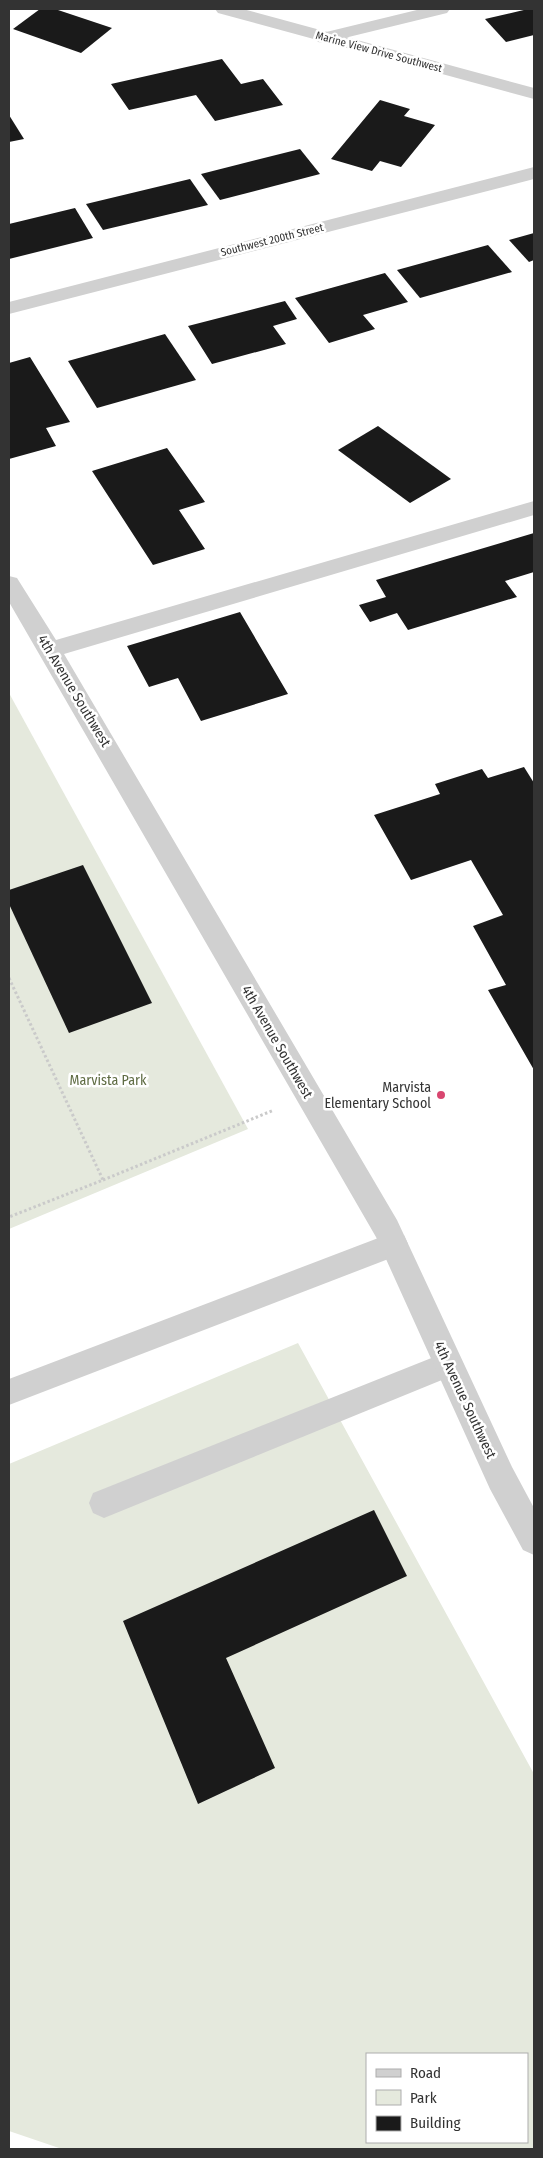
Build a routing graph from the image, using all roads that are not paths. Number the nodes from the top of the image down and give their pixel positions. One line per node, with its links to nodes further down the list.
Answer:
1 (224, 9): 3 (street, Marine View Drive Southwest)
2 (440, 9): 3 (street)
3 (324, 38): 4 (street, Marine View Drive Southwest)
4 (534, 94)
5 (534, 173): 6 (street, Southwest 200th Street)
6 (9, 308)
7 (534, 508): 9 (street)
8 (9, 584): 9 (street, 4th Avenue Southwest)
9 (50, 650): 10 (street, 4th Avenue Southwest)
10 (394, 1244): 11 (street, 4th Avenue Southwest); 12 (lane)
11 (449, 1364): 13 (lane); 14 (street, 4th Avenue Southwest)
12 (9, 1392)
13 (104, 1503)
14 (534, 1539)

